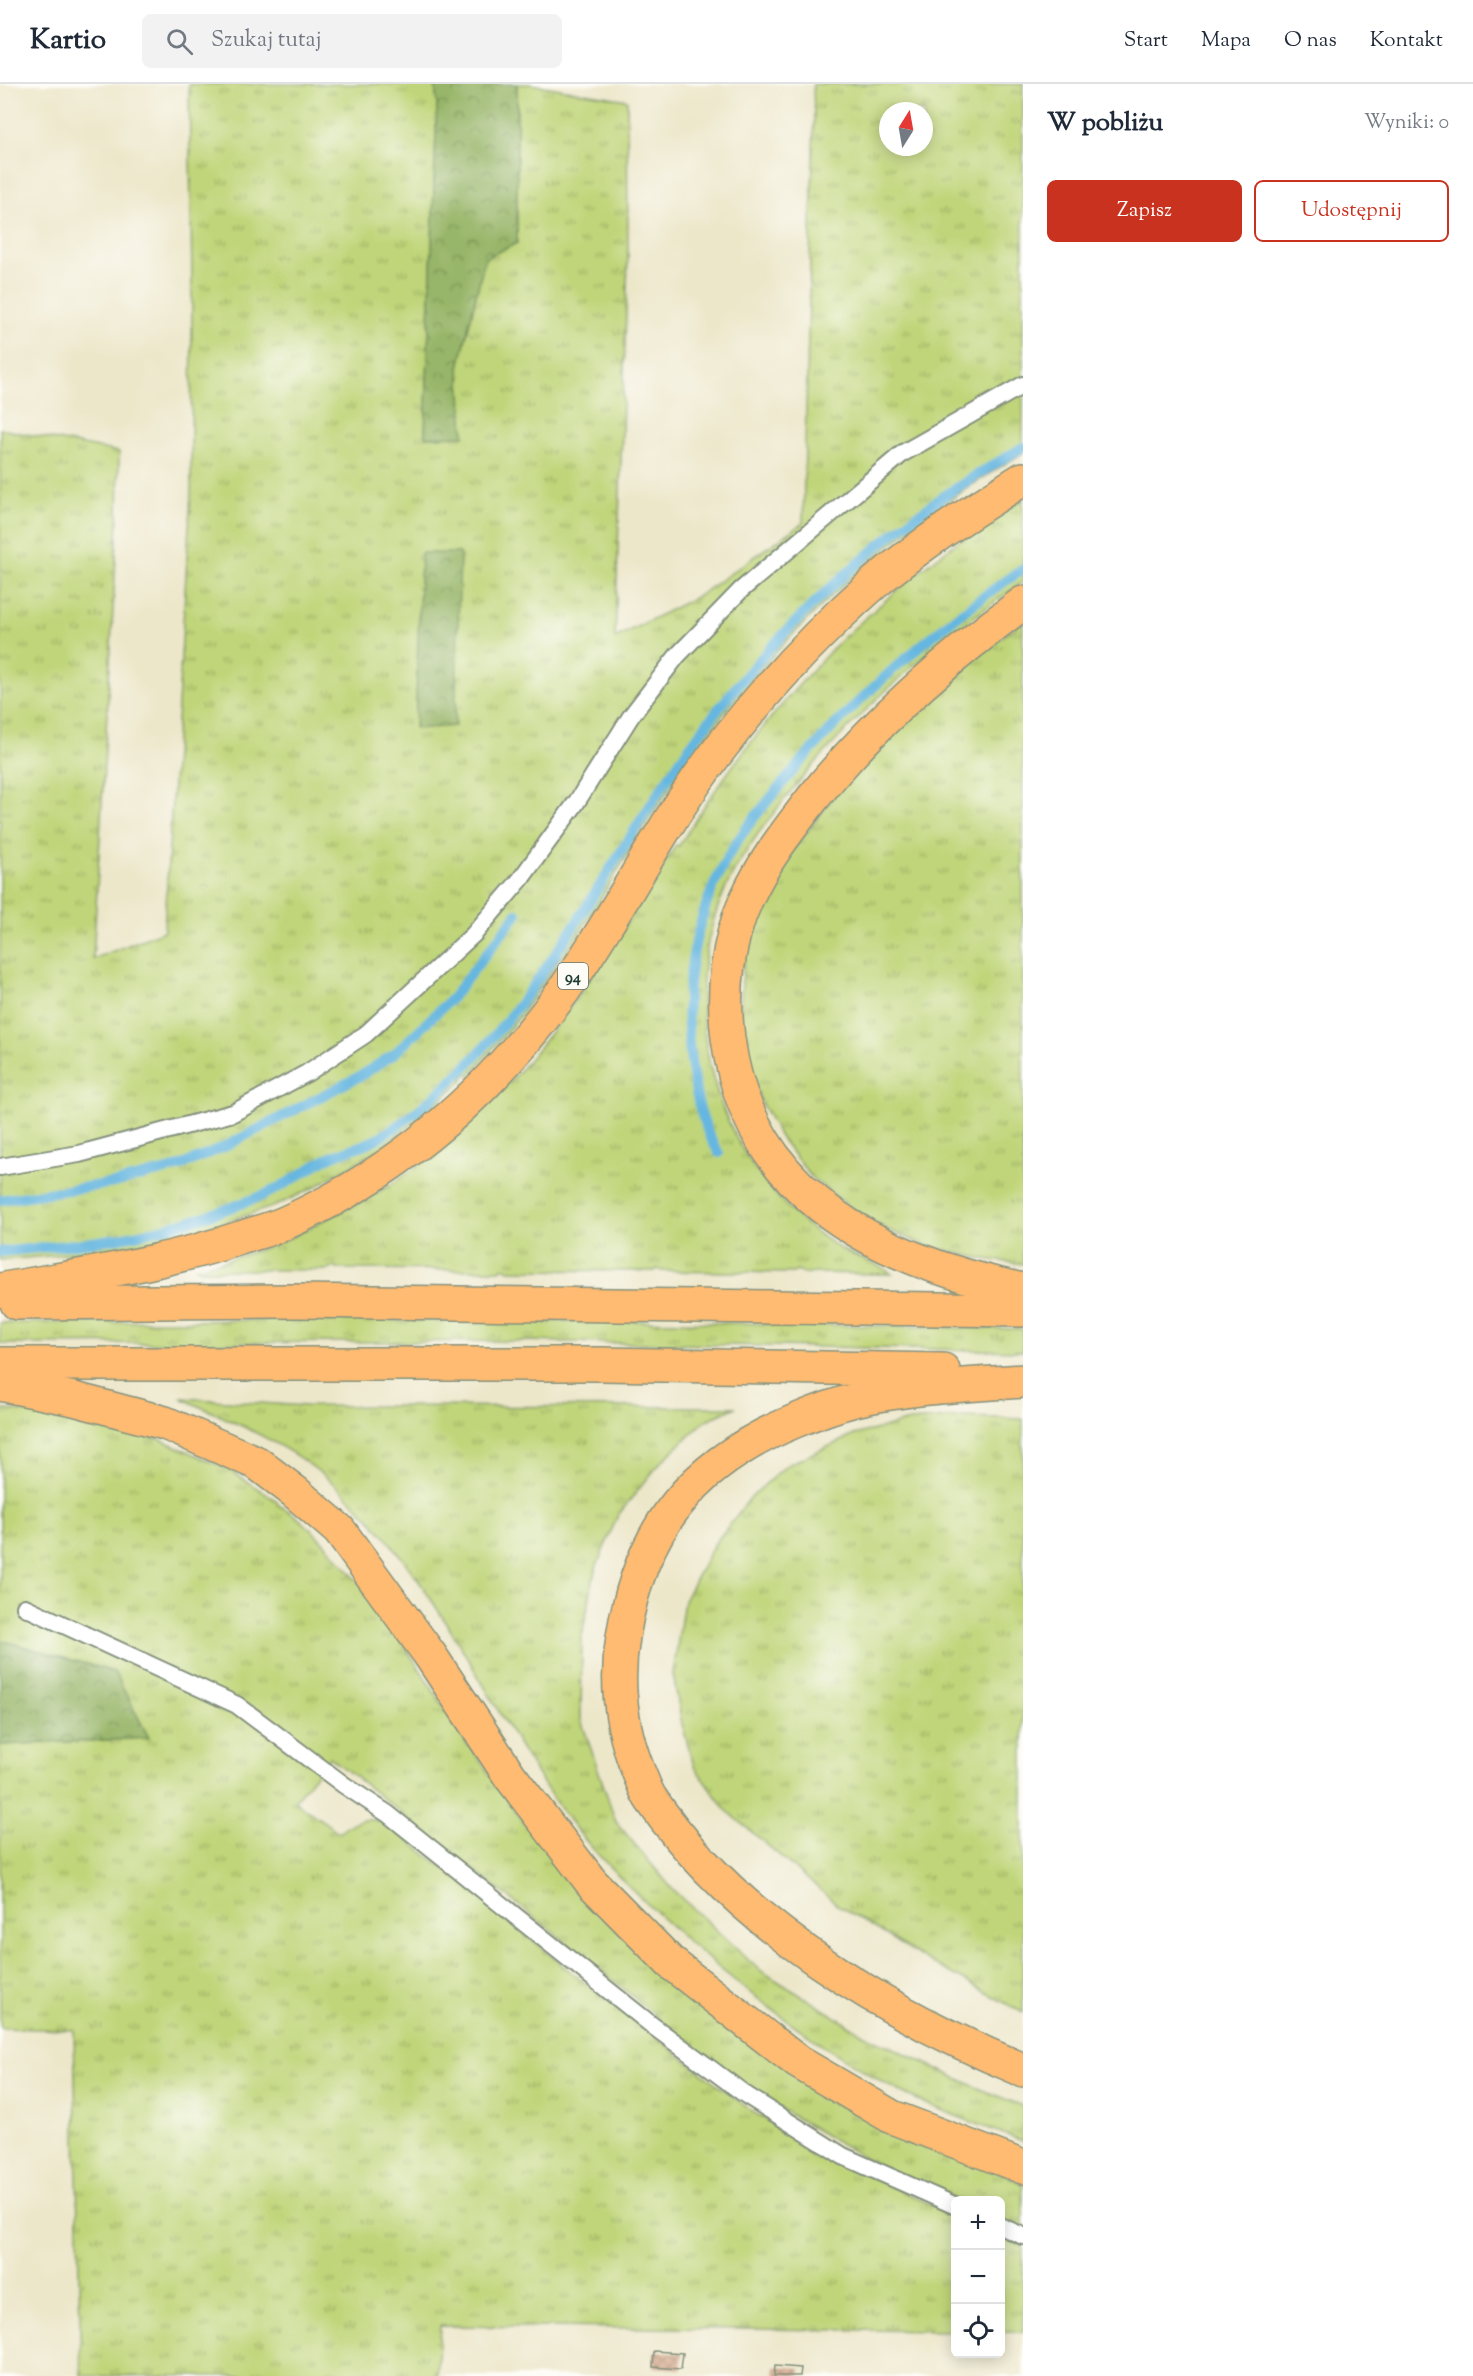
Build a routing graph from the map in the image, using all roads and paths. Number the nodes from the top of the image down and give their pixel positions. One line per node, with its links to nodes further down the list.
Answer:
1 (1023, 385): 4 (lane)
2 (1023, 479): 5 (highway, 94)
3 (1023, 603): 6 (highway)
4 (0, 1167)
5 (0, 1290)
6 (1023, 1290)
7 (0, 1303): 8 (highway)
8 (1023, 1310)
9 (0, 1364): 10 (highway)
10 (1023, 1372)
11 (1023, 1381): 14 (highway)
12 (0, 1384): 15 (highway)
13 (25, 1607): 16 (lane)
14 (1023, 2070)
15 (1023, 2168)
16 (951, 2204)
17 (1005, 2228): 18 (lane)
18 (1023, 2236)

